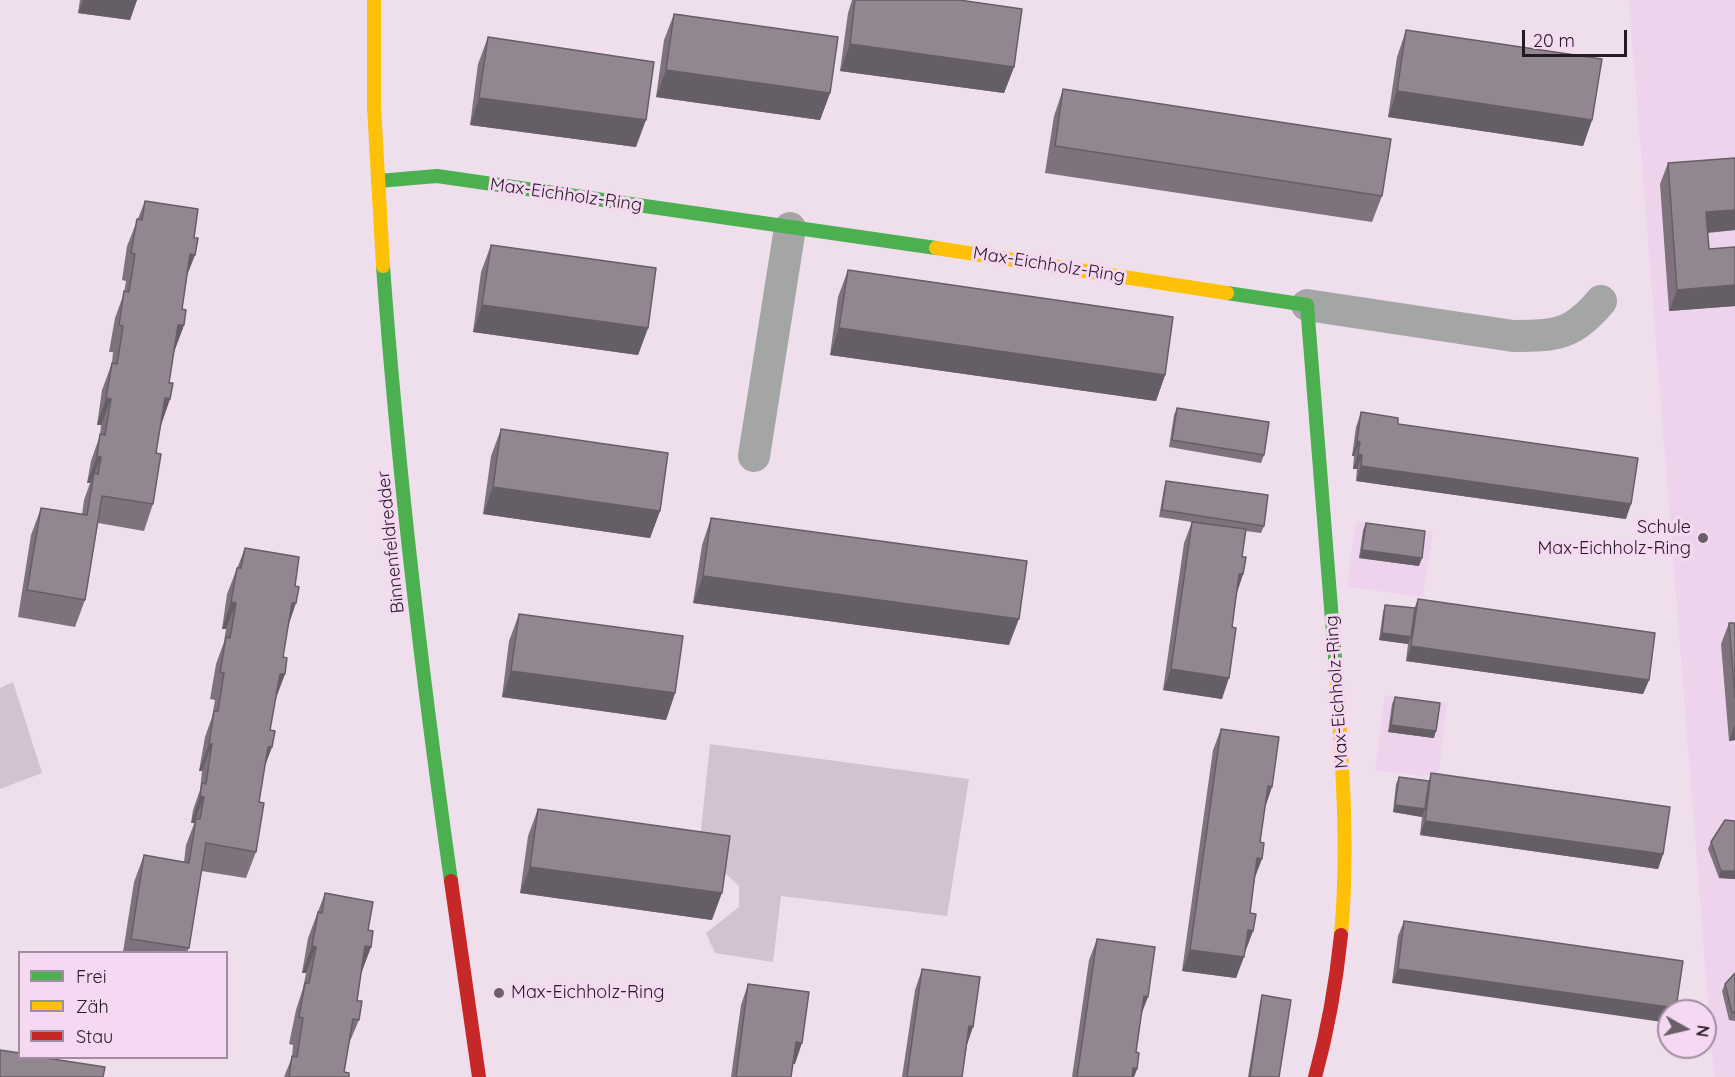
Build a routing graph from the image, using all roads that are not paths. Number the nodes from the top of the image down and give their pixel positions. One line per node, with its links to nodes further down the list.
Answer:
1 (374, 0): 2 (street, Binnenfeldredder)
2 (378, 182): 3 (street, Max-Eichholz-Ring); 7 (street, Binnenfeldredder)
3 (790, 228): 5 (street, Max-Eichholz-Ring); 6 (street)
4 (1601, 301): 5 (street, Max-Eichholz-Ring)
5 (1307, 305): 8 (street, Max-Eichholz-Ring)
6 (754, 456)
7 (479, 1077)
8 (1316, 1077)

